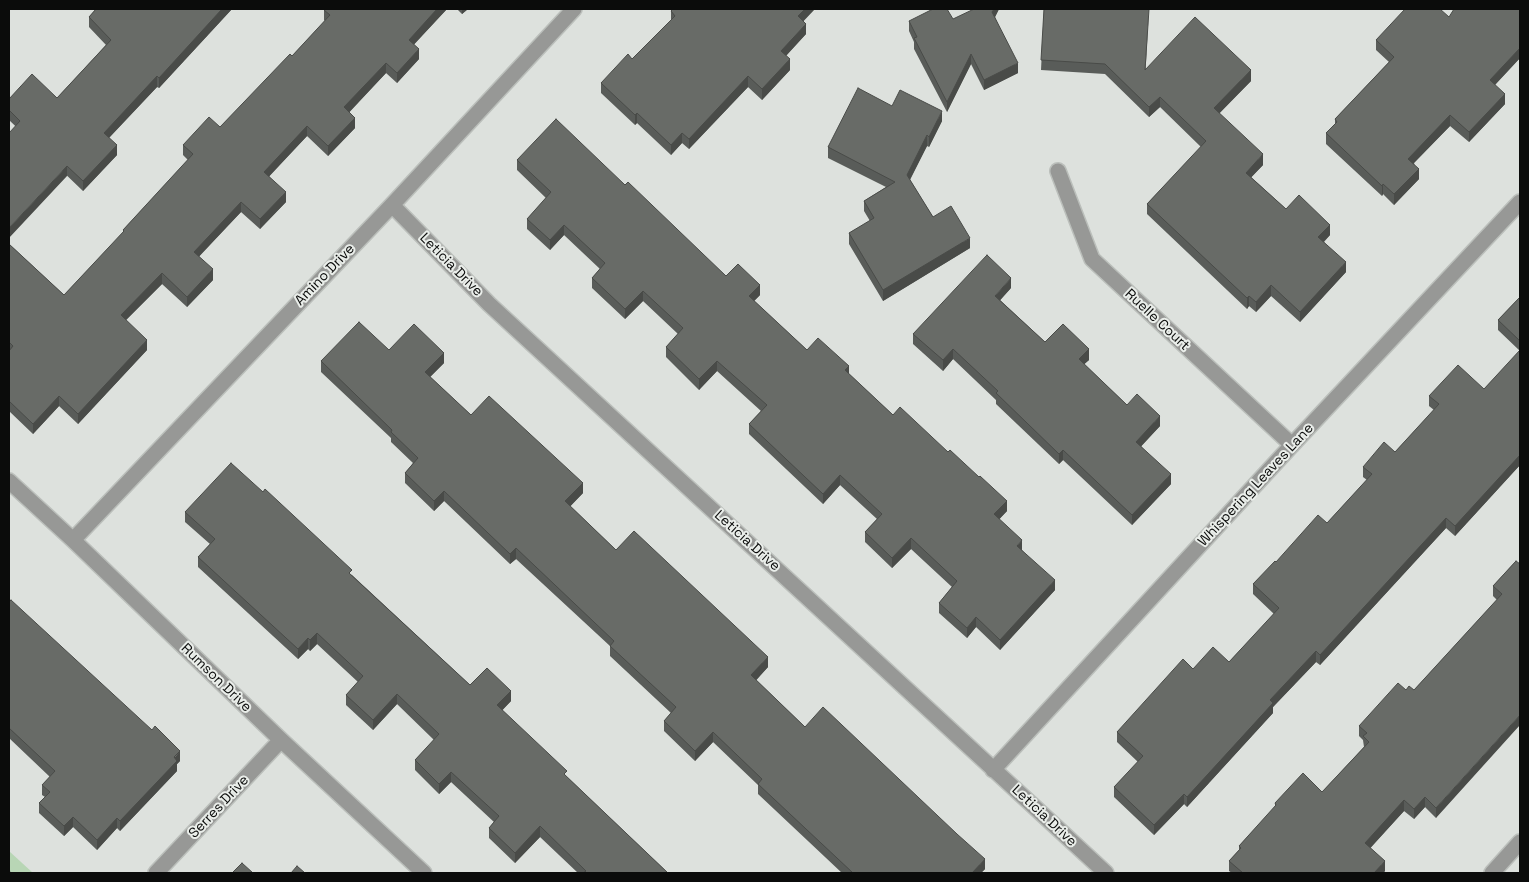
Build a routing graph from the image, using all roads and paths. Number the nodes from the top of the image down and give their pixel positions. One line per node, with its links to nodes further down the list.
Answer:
1 (574, 9): 4 (street, Amino Drive)
2 (1058, 171): 5 (street, Ruelle Court)
3 (1520, 202): 5 (street, Whispering Leaves Lane)
4 (392, 205): 7 (street, Amino Drive); 9 (street, Leticia Drive)
5 (1292, 445): 9 (street, Whispering Leaves Lane)
6 (9, 481): 7 (street, Rumson Drive)
7 (73, 540): 8 (street, Rumson Drive)
8 (281, 740): 11 (street, Serres Drive); 12 (street, Rumson Drive)
9 (993, 770): 13 (street, Leticia Drive)
10 (1520, 842): 14 (street)
11 (156, 873)
12 (424, 873)
13 (1106, 873)
14 (1492, 873)

